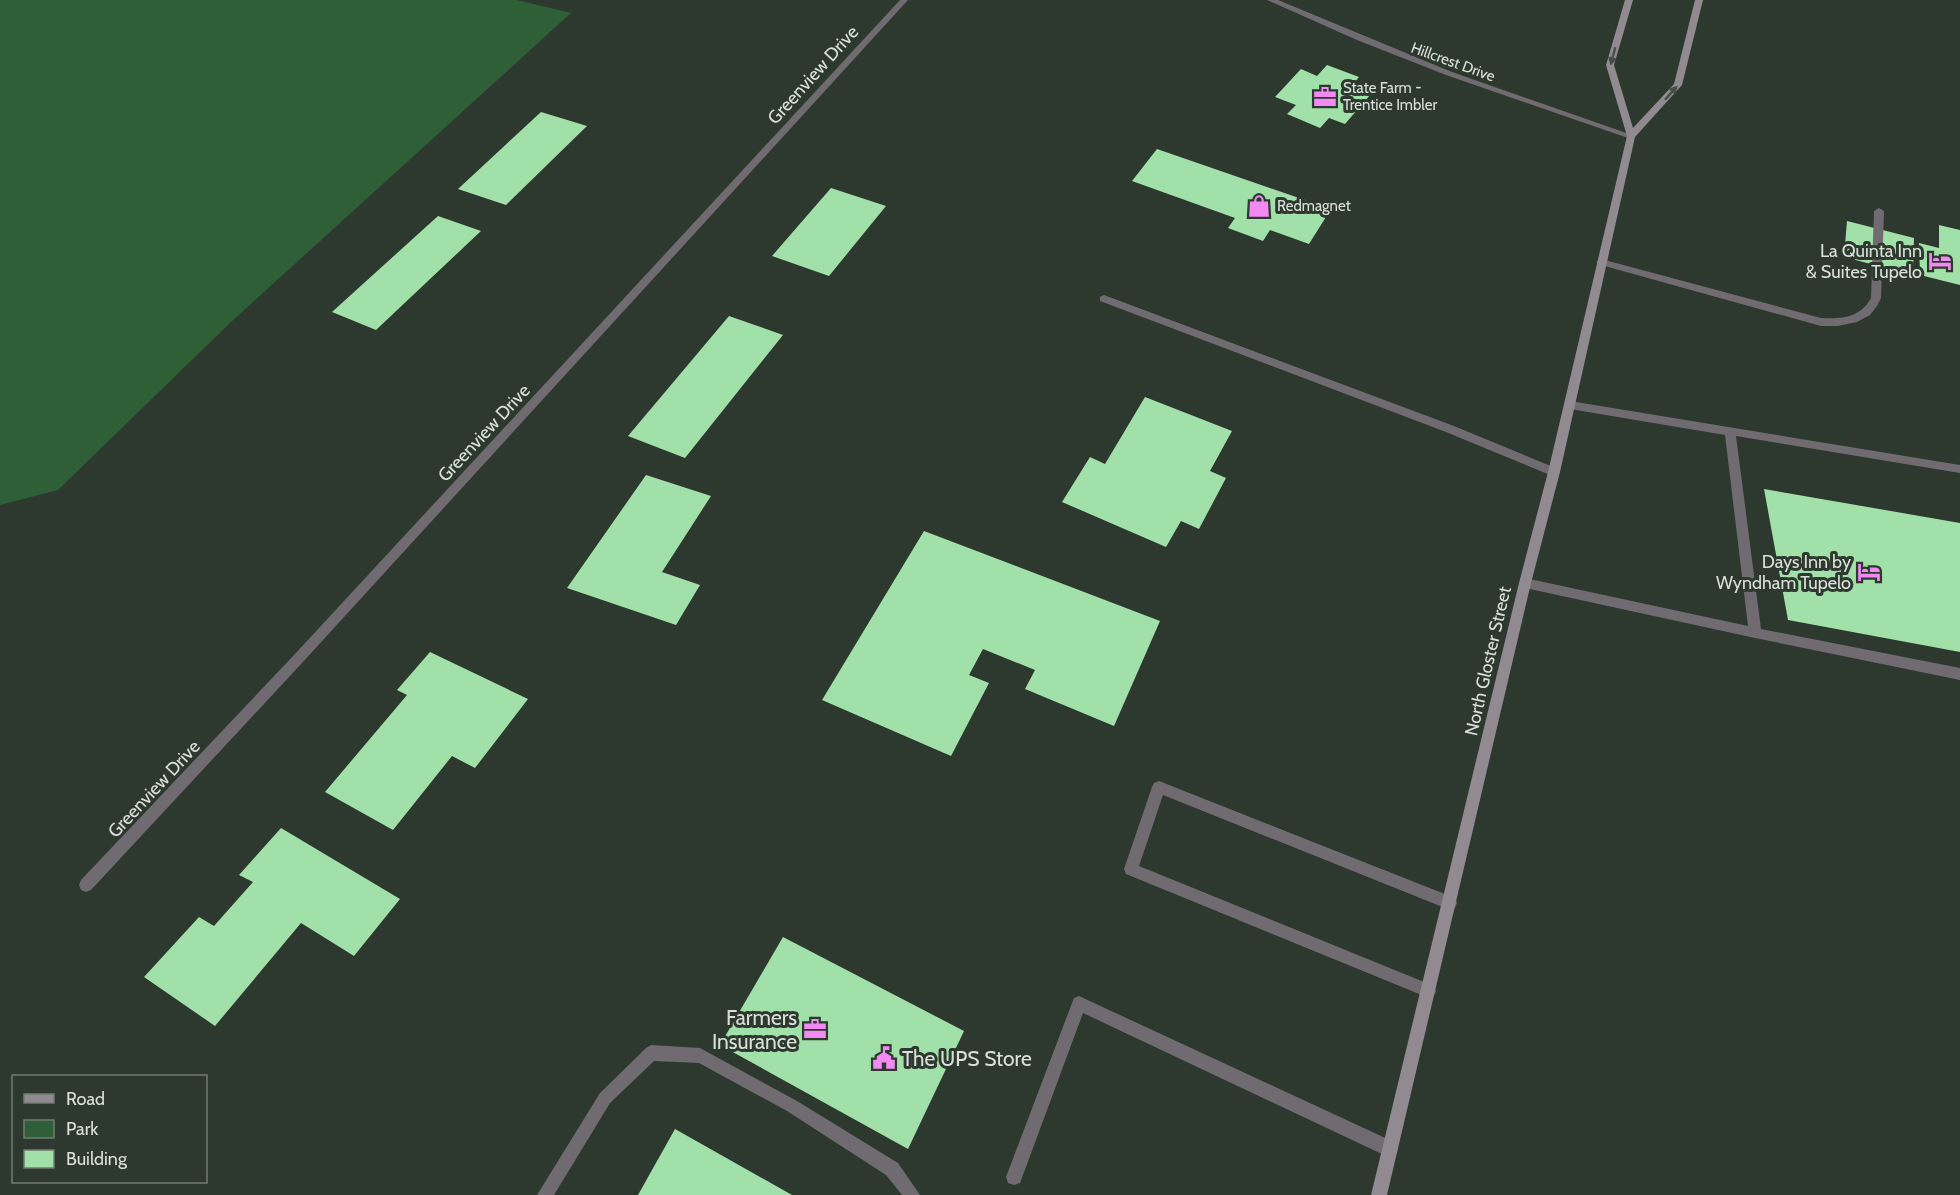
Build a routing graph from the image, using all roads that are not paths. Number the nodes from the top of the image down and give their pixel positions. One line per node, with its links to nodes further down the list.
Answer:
1 (904, 0): 16 (street, Greenview Drive)
2 (1271, 0): 5 (street, Hillcrest Drive)
3 (1629, 0): 5 (main road, North Gloster Street, one-way to 5)
4 (1699, 0): 5 (main road, North Gloster Street, one-way to 4)
5 (1631, 136): 7 (main road, North Gloster Street)
6 (1879, 211): 7 (street)
7 (1601, 262): 9 (main road, North Gloster Street)
8 (1104, 299): 12 (street)
9 (1570, 405): 10 (street); 12 (main road, North Gloster Street)
10 (1731, 431): 11 (street); 14 (street)
11 (1960, 469)
12 (1554, 472): 13 (main road, North Gloster Street)
13 (1525, 583): 14 (street); 17 (main road, North Gloster Street)
14 (1755, 633): 15 (street)
15 (1960, 674)
16 (86, 885)
17 (1450, 903): 18 (main road, North Gloster Street); 18 (street)
18 (1429, 991): 19 (main road, North Gloster Street)
19 (1390, 1149): 20 (street); 23 (main road, North Gloster Street)
20 (1014, 1177)
21 (545, 1195): 22 (street)
22 (912, 1195)
23 (1379, 1195)

